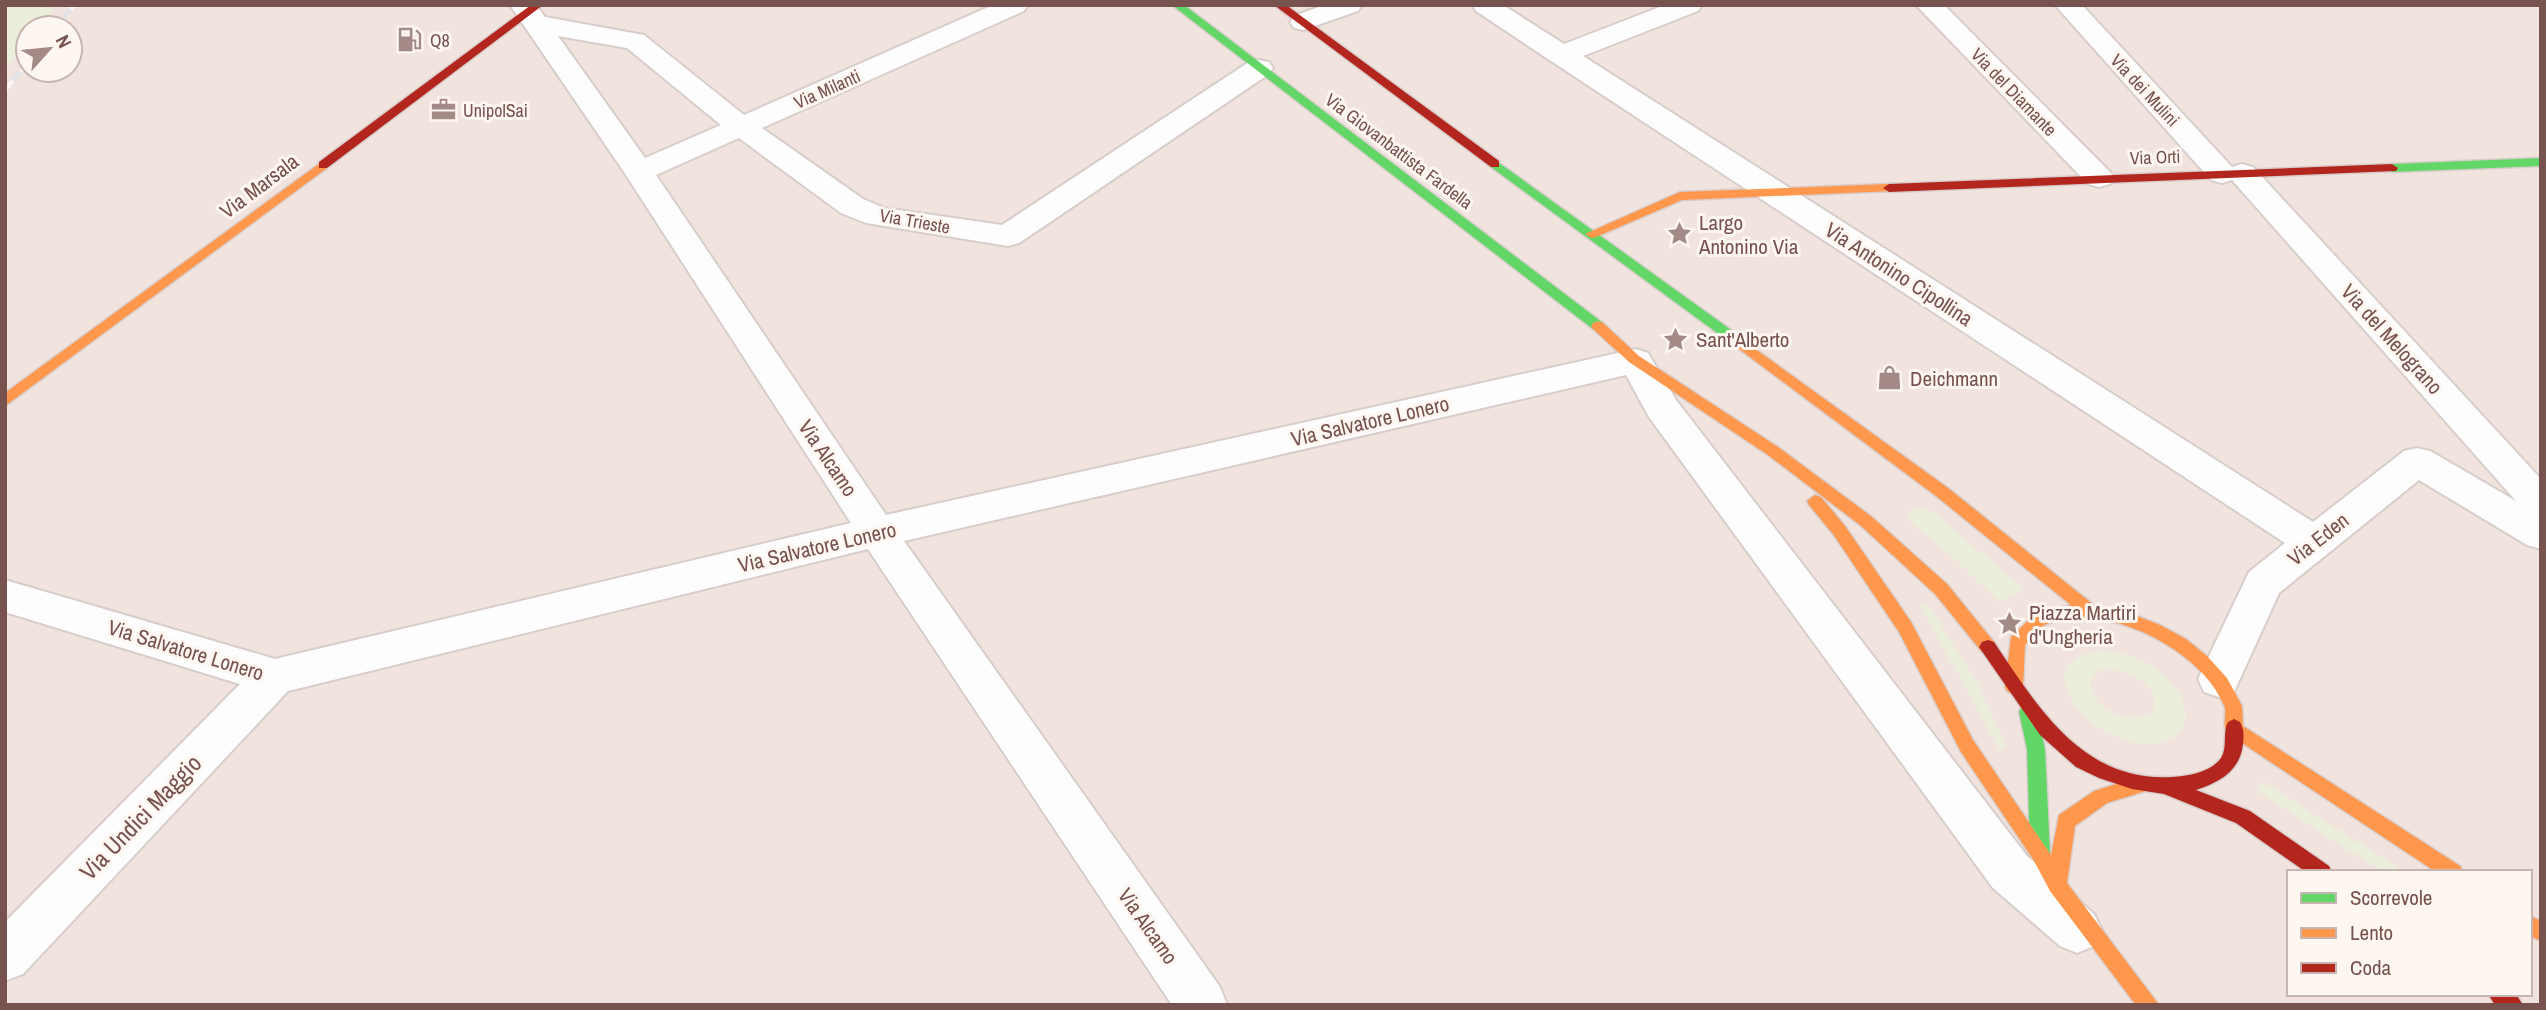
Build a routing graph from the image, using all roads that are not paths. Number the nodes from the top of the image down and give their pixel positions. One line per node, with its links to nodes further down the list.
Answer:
1 (1015, 5): 13 (street, Via Milanti)
2 (1177, 5): 12 (main road, Via Giovanbattista Fardella)
3 (1279, 5): 10 (main road)
4 (1349, 5): 10 (street)
5 (1485, 5): 11 (street, Via Antonino Cipollina)
6 (1689, 5): 11 (street)
7 (1929, 5): 17 (street, Via del Diamante)
8 (2068, 5): 16 (street, Via dei Mulini)
9 (531, 12): 13 (street, Via Trieste); 15 (street, Via Alcamo); 21 (main road, Via Marsala)
10 (1303, 22): 19 (main road)
11 (1561, 55): 18 (street, Via Antonino Cipollina)
12 (1259, 68): 13 (street, Via Trieste); 20 (main road, Via Giovanbattista Fardella)
13 (741, 127): 15 (street, Via Milanti)
14 (2541, 162): 16 (main road, Via Orti)
15 (639, 172): 24 (street, Via Alcamo)
16 (2232, 174): 17 (main road, Via Orti); 23 (street, Via del Melograno)
17 (2099, 178): 18 (main road, Via Orti)
18 (1771, 191): 19 (main road, Via Orti); 26 (street, Via Antonino Cipollina)
19 (1591, 234): 28 (main road)
20 (1636, 361): 22 (main road, Via Giovanbattista Fardella); 24 (street, Via Salvatore Lonero); 41 (street)
21 (5, 401)
22 (1776, 454): 31 (main road); 36 (main road)
23 (2541, 504)
24 (877, 532): 29 (street, Via Salvatore Lonero); 42 (street, Via Alcamo)
25 (2541, 534): 26 (street, Via Eden)
26 (2313, 542): 30 (street, Via Eden)
27 (5, 596): 29 (street, Via Salvatore Lonero)
28 (2089, 610): 30 (main road); 31 (main road)
29 (275, 677): 40 (street, Via Undici Maggio)
30 (2218, 679): 33 (main road)
31 (2014, 687): 32 (main road)
32 (2028, 712): 34 (main road); 36 (main road)
33 (2239, 732): 35 (main road); 38 (main road)
34 (2142, 784): 35 (main road); 39 (main road)
35 (2166, 786): 37 (main road)
36 (2040, 853): 39 (main road)
37 (2319, 870)
38 (2450, 870)
39 (2057, 885): 41 (main road)
40 (5, 957)
41 (2123, 971): 43 (main road)
42 (1202, 1005)
43 (2149, 1005)

